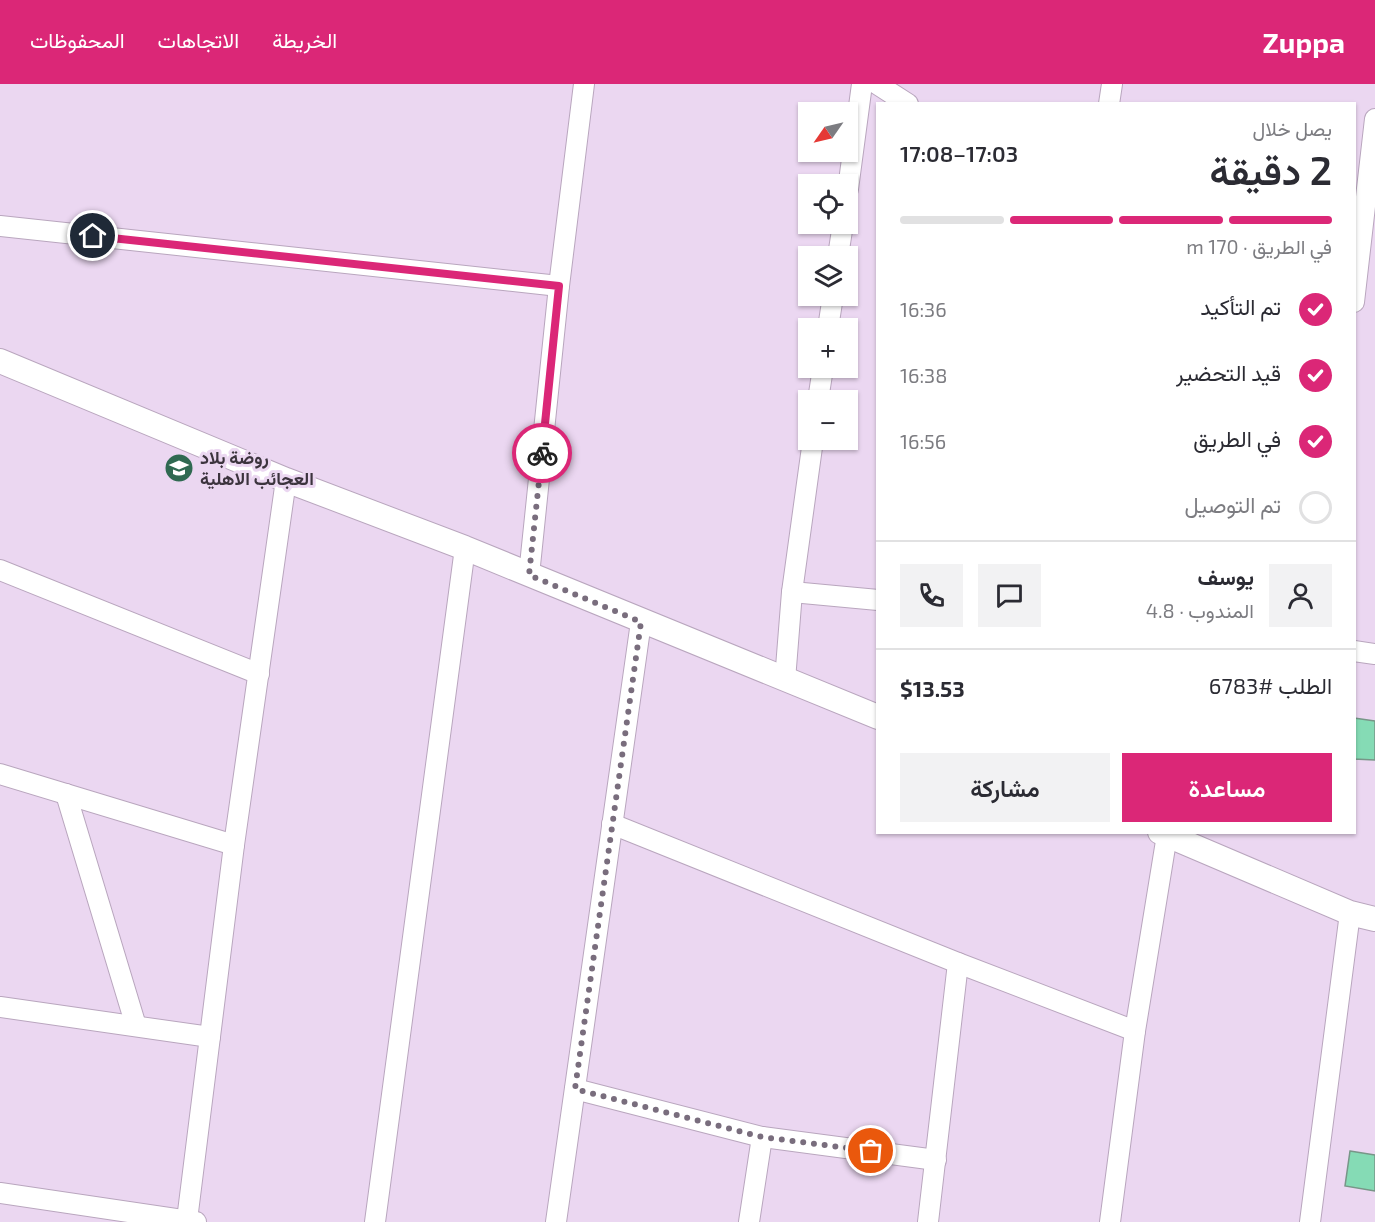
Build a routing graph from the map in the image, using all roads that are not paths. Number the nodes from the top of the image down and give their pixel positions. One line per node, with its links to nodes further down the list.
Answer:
1 (584, 84): 11 (street)
2 (862, 84): 8 (street)
3 (878, 84): 5 (street)
4 (1112, 84): 6 (street)
5 (905, 102)
6 (1109, 102)
7 (1375, 118): 10 (street)
8 (850, 174)
9 (0, 226): 11 (street)
10 (1356, 284)
11 (559, 286): 17 (street)
12 (0, 361): 14 (street)
13 (812, 450): 18 (street)
14 (286, 480): 15 (street); 23 (street)
15 (465, 548): 17 (street); 43 (street)
16 (0, 570): 23 (street)
17 (529, 575): 20 (street)
18 (792, 592): 19 (street); 24 (street)
19 (876, 600)
20 (641, 622): 24 (street); 28 (street)
21 (1356, 651): 22 (street)
22 (1375, 654)
23 (259, 674): 30 (street)
24 (785, 680): 25 (street)
25 (876, 716)
26 (0, 774): 27 (street)
27 (66, 794): 30 (street); 35 (street)
28 (612, 824): 33 (street); 38 (street)
29 (1164, 834): 31 (street); 36 (street)
30 (234, 845): 37 (street)
31 (1350, 913): 32 (street); 48 (street)
32 (1375, 919)
33 (958, 963): 36 (street); 40 (street)
34 (0, 1007): 35 (street)
35 (136, 1026): 37 (street)
36 (1135, 1030): 47 (street)
37 (210, 1037): 42 (street)
38 (575, 1089): 39 (street); 44 (street)
39 (762, 1137): 40 (street); 45 (street)
40 (936, 1160): 46 (street)
41 (0, 1193): 42 (street)
42 (191, 1221)
43 (375, 1222)
44 (556, 1222)
45 (749, 1222)
46 (928, 1222)
47 (1110, 1222)
48 (1310, 1222)

